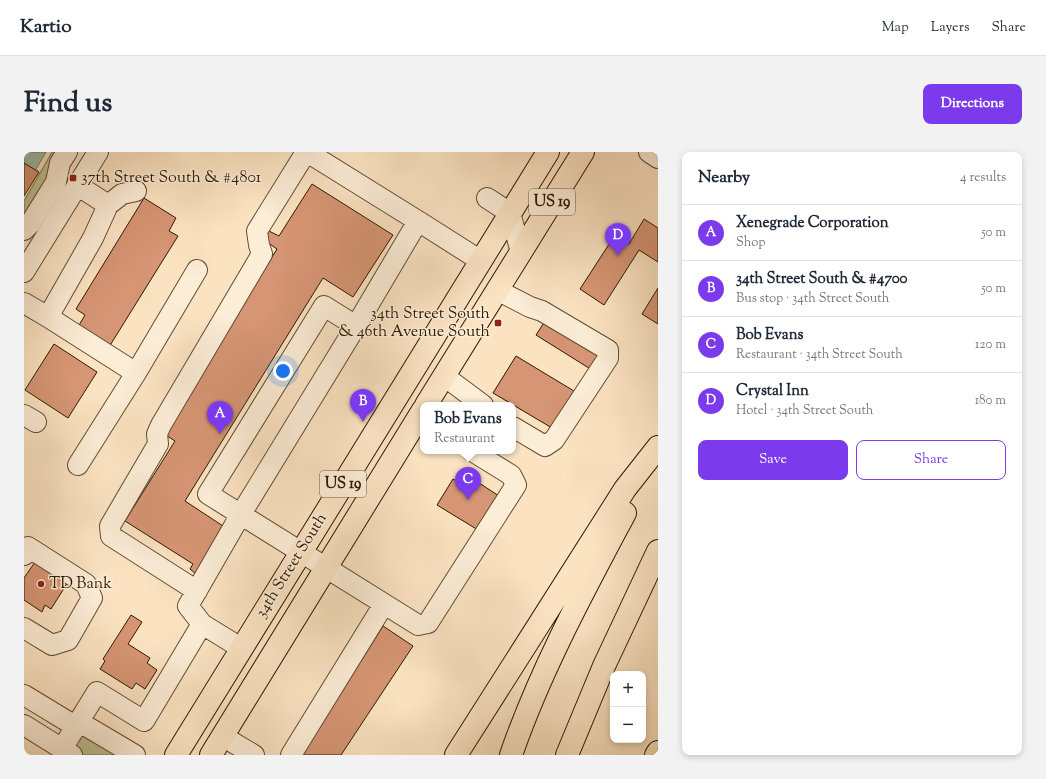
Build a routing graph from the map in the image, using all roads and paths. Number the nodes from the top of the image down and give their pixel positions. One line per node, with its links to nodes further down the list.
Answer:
1 (98, 152): 8 (street)
2 (307, 152): 13 (street); 38 (street)
3 (548, 152): 12 (highway, 34th Street South / US 19)
4 (583, 152): 15 (highway, 34th Street South / US 19)
5 (649, 152): 7 (street)
6 (64, 158): 8 (street); 14 (street)
7 (658, 158)
8 (80, 181): 11 (street); 18 (street)
9 (136, 191): 11 (street)
10 (487, 198): 12 (street)
11 (108, 204): 21 (street)
12 (510, 213): 15 (street); 16 (highway, 34th Street South / US 19)
13 (418, 221): 16 (street); 22 (street)
14 (24, 230)
15 (521, 252): 19 (highway, 34th Street South / US 19)
16 (480, 261): 35 (highway, 34th Street South / US 19)
17 (197, 270): 23 (street)
18 (24, 272)
19 (497, 290): 24 (highway, 34th Street South / US 19); 28 (street)
20 (24, 303): 21 (street)
21 (48, 317): 23 (street)
22 (356, 326): 33 (street); 33 (street)
23 (136, 373): 32 (street)
24 (444, 376): 25 (highway, 34th Street South / US 19); 26 (street)
25 (430, 402)
26 (479, 402)
27 (420, 419): 37 (highway, 34th Street South / US 19)
28 (516, 429)
29 (658, 447): 54 (highway)
30 (658, 452): 55 (highway)
31 (477, 454): 39 (street)
32 (78, 465)
33 (240, 514): 35 (street); 38 (street)
34 (658, 551): 56 (highway)
35 (301, 552): 37 (street); 42 (highway, 34th Street South / US 19)
36 (24, 555): 41 (street)
37 (326, 568): 39 (street); 46 (highway, 34th Street South / US 19)
38 (197, 590): 40 (street)
39 (384, 604): 53 (street)
40 (202, 624): 42 (street); 45 (street)
41 (24, 628)
42 (241, 648): 50 (highway, 34th Street South / US 19)
43 (24, 695): 45 (street)
44 (24, 725): 47 (street)
45 (75, 726): 47 (street); 49 (street)
46 (222, 736): 51 (highway, 34th Street South / US 19); 52 (street)
47 (67, 752)
48 (658, 752): 57 (highway)
49 (135, 755)
50 (176, 755)
51 (211, 755)
52 (254, 755)
53 (291, 755)
54 (456, 755)
55 (511, 755)
56 (567, 755)
57 (656, 755)

